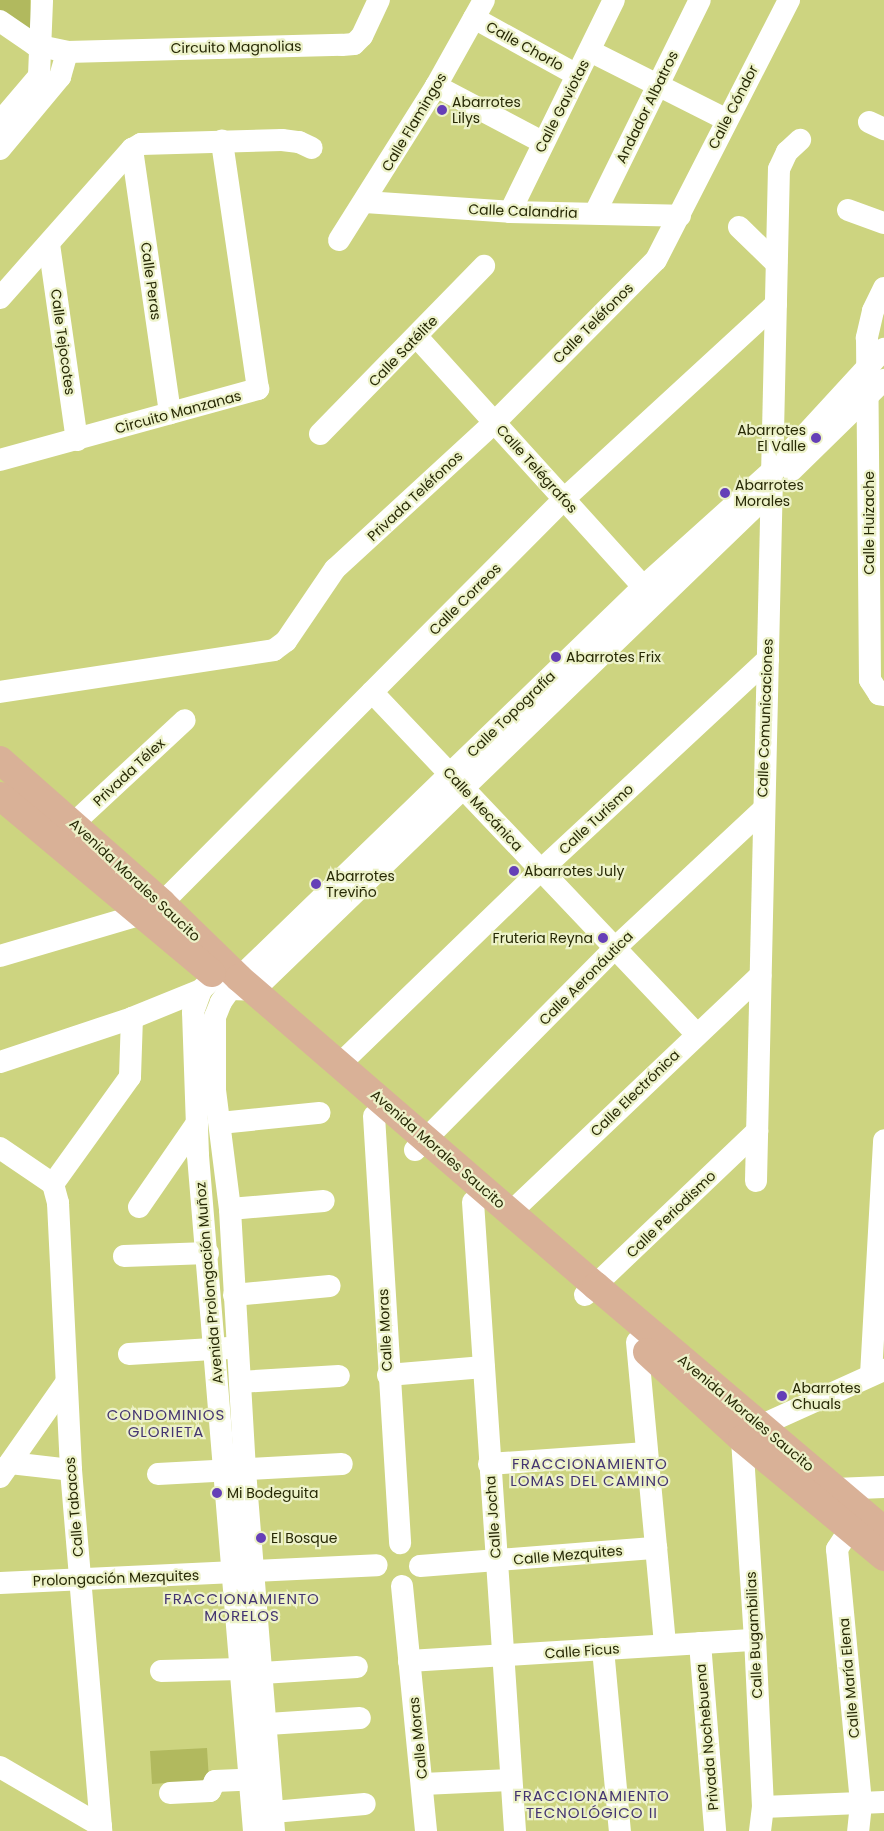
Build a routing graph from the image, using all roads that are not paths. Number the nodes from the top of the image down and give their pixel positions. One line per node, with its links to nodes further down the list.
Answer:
1 (42, 0): 8 (street)
2 (379, 0): 10 (street, Circuito Magnolias)
3 (700, 0): 12 (street, Andador Albatros)
4 (789, 0): 14 (street, Calle Cóndor)
5 (610, 1): 9 (street, Calle Gaviotas)
6 (479, 9): 11 (street, Calle Chorlo); 13 (street, Calle Flamingos)
7 (0, 21): 8 (street)
8 (42, 46): 10 (street); 15 (street)
9 (590, 51): 11 (street, Calle Gaviotas); 12 (street)
10 (68, 52): 20 (street)
11 (577, 75): 18 (street, Calle Gaviotas)
12 (657, 85): 14 (street); 25 (street, Andador Albatros)
13 (436, 86): 18 (street); 22 (street, Calle Flamingos)
14 (725, 119): 26 (street, Calle Cóndor)
15 (0, 122)
16 (800, 140): 31 (street, Calle Comunicaciones)
17 (222, 141): 19 (street); 21 (street); 39 (street, Circuito Manzanas)
18 (542, 142): 24 (street, Calle Gaviotas)
19 (312, 148)
20 (0, 149)
21 (132, 149): 30 (street); 39 (street, Calle Peras)
22 (366, 202): 24 (street, Calle Calandria); 29 (street, Calle Flamingos)
23 (848, 210): 27 (street)
24 (510, 212): 25 (street, Calle Calandria)
25 (595, 213): 26 (street, Calle Calandria)
26 (680, 216): 40 (street, Calle Teléfonos)
27 (884, 223)
28 (739, 227): 31 (street)
29 (339, 240)
30 (49, 244): 34 (street); 42 (street, Calle Tejocotes)
31 (776, 263): 35 (street, Calle Comunicaciones)
32 (484, 266): 36 (street, Calle Satélite)
33 (884, 288): 38 (street, Calle Huizache)
34 (0, 298)
35 (776, 304): 44 (street, Calle Comunicaciones); 45 (street, Calle Correos)
36 (417, 337): 40 (street, Calle Telégrafos); 41 (street, Calle Satélite)
37 (884, 350): 38 (street, Calle Topografía)
38 (874, 380): 44 (street, Calle Topografía); 48 (street, Calle Huizache)
39 (170, 413): 42 (street, Circuito Manzanas)
40 (494, 422): 45 (street, Calle Telégrafos); 49 (street, Privada Teléfonos)
41 (320, 434)
42 (77, 440): 43 (street, Circuito Manzanas)
43 (0, 460)
44 (772, 481): 46 (street, Calle Topografía); 47 (street, Calle Comunicaciones)
45 (564, 499): 46 (street, Calle Telégrafos); 50 (street, Calle Correos)
46 (650, 594): 53 (street, Calle Topografía)
47 (768, 659): 55 (street, Calle Comunicaciones); 57 (street, Calle Turismo)
48 (877, 687)
49 (0, 692)
50 (372, 692): 53 (street, Calle Mecánica); 58 (street, Calle Correos)
51 (185, 720): 56 (street, Privada Télex)
52 (0, 760): 56 (main road, Avenida Morales Saucito)
53 (457, 781): 57 (street, Calle Mecánica); 62 (street, Calle Topografía)
54 (0, 796): 58 (main road, Avenida Morales Saucito)
55 (762, 810): 59 (street, Calle Aeronáutica); 61 (street, Calle Comunicaciones)
56 (74, 823): 58 (main road, Avenida Morales Saucito)
57 (541, 870): 59 (street, Calle Mecánica); 66 (street, Calle Turismo)
58 (151, 909): 60 (street); 62 (main road, Avenida Morales Saucito)
59 (616, 947): 64 (street, Calle Mecánica); 73 (street, Calle Aeronáutica)
60 (0, 956)
61 (761, 975): 64 (street, Calle Electrónica); 71 (street, Calle Comunicaciones)
62 (228, 985): 63 (street); 66 (main road, Avenida Morales Saucito); 68 (main road, Avenida Morales Saucito); 69 (street, Avenida Prolongación Muñoz); 70 (street, Avenida Prolongación Muñoz)
63 (132, 1018): 65 (street); 78 (street)
64 (696, 1034): 83 (street, Calle Electrónica)
65 (0, 1061)
66 (340, 1064): 73 (main road, Avenida Morales Saucito)
67 (319, 1113): 70 (street)
68 (374, 1116): 73 (main road, Avenida Morales Saucito); 96 (street, Calle Moras)
69 (197, 1123): 76 (street, Avenida Prolongación Muñoz); 81 (street)
70 (220, 1123): 75 (street, Avenida Prolongación Muñoz)
71 (757, 1131): 77 (street, Calle Comunicaciones); 88 (street, Calle Periodismo)
72 (884, 1140): 84 (street)
73 (420, 1144): 80 (main road, Avenida Morales Saucito); 83 (main road, Avenida Morales Saucito)
74 (2, 1154): 78 (street)
75 (224, 1154): 76 (street); 82 (street, Avenida Prolongación Muñoz)
76 (198, 1155): 85 (street, Avenida Prolongación Muñoz)
77 (756, 1181)
78 (53, 1184): 99 (street, Calle Tabacos)
79 (324, 1202): 82 (street)
80 (473, 1202): 88 (main road, Avenida Morales Saucito); 94 (street, Calle Jocha)
81 (139, 1207)
82 (230, 1209): 89 (street, Avenida Prolongación Muñoz)
83 (511, 1212): 88 (main road, Avenida Morales Saucito)
84 (882, 1221): 95 (street)
85 (208, 1252): 86 (street); 92 (street, Avenida Prolongación Muñoz)
86 (124, 1256)
87 (330, 1286): 89 (street)
88 (590, 1291): 90 (main road, Avenida Morales Saucito); 100 (main road, Avenida Morales Saucito)
89 (234, 1295): 91 (street, Avenida Prolongación Muñoz)
90 (637, 1342): 100 (main road, Avenida Morales Saucito); 101 (street)
91 (238, 1347): 92 (street); 98 (street, Avenida Prolongación Muñoz)
92 (215, 1349): 93 (street); 106 (street, Avenida Prolongación Muñoz)
93 (129, 1354)
94 (484, 1367): 96 (street); 103 (street, Calle Jocha)
95 (877, 1372): 100 (street)
96 (388, 1375): 112 (street, Calle Moras)
97 (339, 1376): 98 (street)
98 (240, 1382): 106 (street, Avenida Prolongación Muñoz)
99 (65, 1384): 104 (street); 105 (street, Calle Tabacos)
100 (752, 1432): 109 (main road, Avenida Morales Saucito); 110 (main road, Avenida Morales Saucito); 122 (street, Calle Bugambilias)
101 (647, 1453): 103 (street); 113 (street)
102 (342, 1464): 106 (street)
103 (490, 1464): 115 (street, Calle Jocha)
104 (5, 1470): 105 (street)
105 (71, 1470): 119 (street, Calle Tabacos)
106 (235, 1470): 107 (street); 118 (street, Avenida Prolongación Muñoz)
107 (158, 1474)
108 (884, 1487): 109 (street)
109 (835, 1489): 111 (main road, Avenida Morales Saucito)
110 (850, 1529): 114 (main road, Avenida Morales Saucito); 140 (street, Calle María Elena)
111 (884, 1530)
112 (400, 1543): 116 (street); 117 (street)
113 (656, 1548): 115 (street, Calle Mezquites); 124 (street)
114 (884, 1557)
115 (496, 1561): 117 (street, Calle Mezquites); 126 (street, Calle Jocha)
116 (377, 1565): 118 (street); 121 (street)
117 (420, 1566): 121 (street)
118 (244, 1572): 119 (street, Prolongación Mezquites); 130 (street, Avenida Prolongación Muñoz)
119 (80, 1578): 120 (street, Prolongación Mezquites); 143 (street, Calle Tabacos)
120 (0, 1583)
121 (402, 1586): 127 (street, Calle Moras)
122 (755, 1640): 123 (street, Calle Ficus); 141 (street, Calle Bugambilias)
123 (700, 1643): 124 (street, Calle Ficus); 148 (street, Privada Nochebuena)
124 (665, 1645): 125 (street, Calle Ficus)
125 (603, 1649): 126 (street, Calle Ficus); 147 (street)
126 (502, 1656): 127 (street, Calle Ficus); 135 (street, Calle Jocha)
127 (409, 1661): 136 (street, Calle Moras)
128 (357, 1667): 130 (street)
129 (161, 1671): 130 (street)
130 (251, 1671): 132 (street, Avenida Prolongación Muñoz); 134 (street, Avenida Prolongación Muñoz)
131 (360, 1718): 132 (street)
132 (268, 1724): 134 (street, Avenida Prolongación Muñoz)
133 (0, 1767): 143 (street)
134 (260, 1780): 137 (street); 142 (street, Avenida Prolongación Muñoz); 144 (street, Avenida Prolongación Muñoz)
135 (511, 1780): 136 (street); 146 (street, Calle Jocha)
136 (423, 1784): 145 (street, Calle Moras)
137 (170, 1793)
138 (884, 1802): 140 (street)
139 (365, 1804): 142 (street)
140 (860, 1804): 141 (street); 150 (street, Calle María Elena)
141 (763, 1807): 149 (street, Calle Bugambilias)
142 (274, 1821)
143 (101, 1828)
144 (254, 1831)
145 (426, 1831)
146 (515, 1831)
147 (620, 1831)
148 (715, 1831)
149 (760, 1831)
150 (858, 1831)

